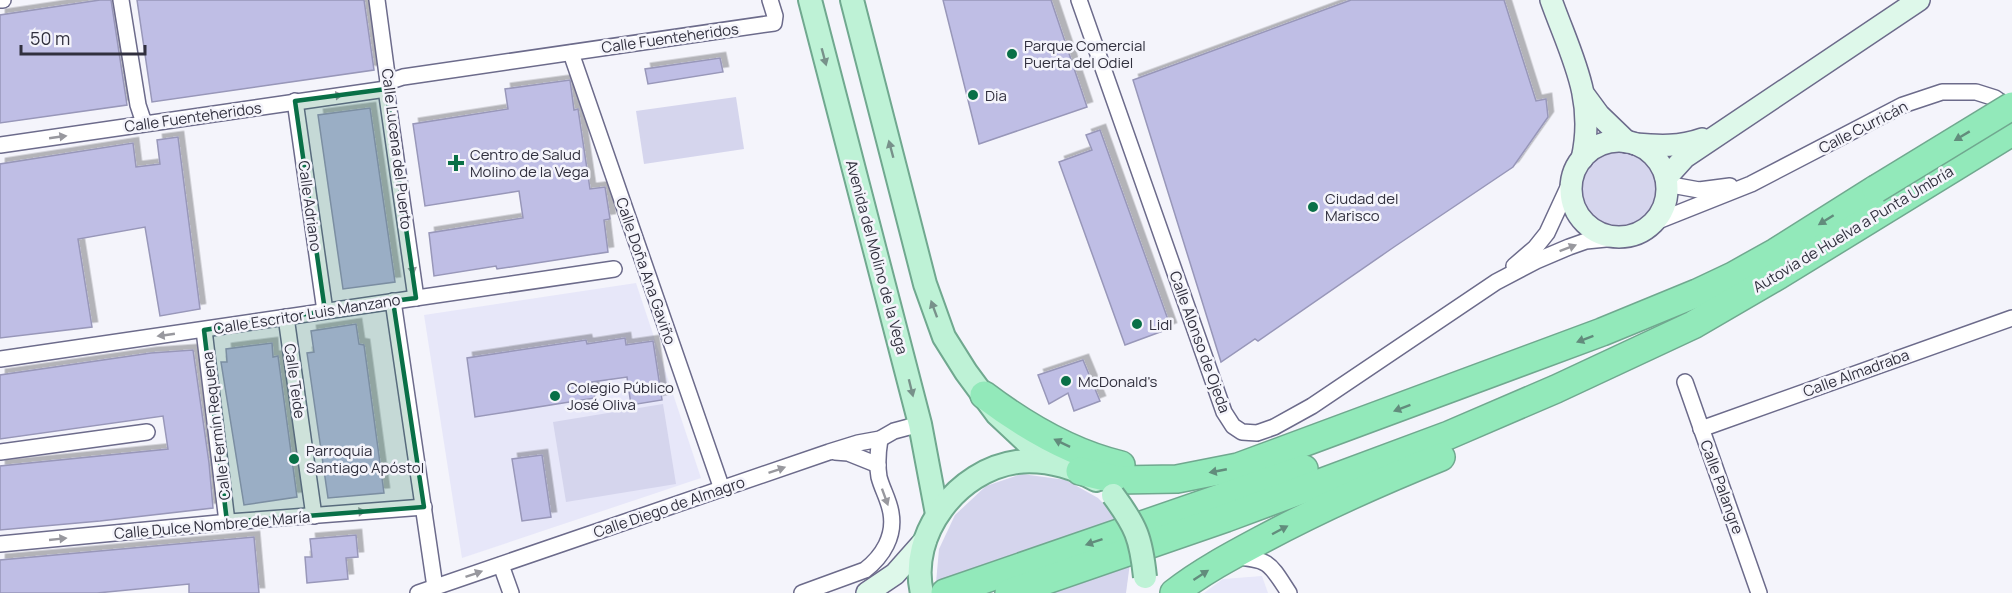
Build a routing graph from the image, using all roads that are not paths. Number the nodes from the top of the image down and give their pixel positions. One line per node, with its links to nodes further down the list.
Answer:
1 (122, 0): 14 (street)
2 (377, 0): 10 (street, Calle Lucena del Puerto)
3 (770, 0): 9 (street, Calle Fuenteheridos)
4 (810, 0): 39 (main road, Avenida del Molino de la Vega, one-way to 39)
5 (852, 0): 38 (main road, one-way to 5)
6 (1079, 0): 27 (street, Calle Alonso de Ojeda)
7 (1551, 0): 11 (street)
8 (1919, 0): 15 (street)
9 (571, 52): 10 (street, Calle Fuenteheridos); 49 (street, Calle Doña Ana Gaviño)
10 (387, 85): 12 (street, Calle Fuenteheridos, one-way to 10); 29 (street, Calle Lucena del Puerto, one-way to 29)
11 (1585, 95): 17 (street); 19 (street)
12 (295, 101): 14 (street, Calle Fuenteheridos); 31 (street, Calle Adriano)
13 (2012, 108): 22 (street, Calle Curricán); 23 (highway, Autovía de Huelva a Punta Umbría, one-way to 23, bridge)
14 (144, 123): 18 (street, Calle Fuenteheridos, one-way to 14)
15 (1722, 132): 17 (street); 21 (street)
16 (2012, 132): 23 (highway, Autovía de Huelva a Punta Umbría)
17 (1629, 143): 19 (street); 21 (street)
18 (0, 145)
19 (1582, 159): 20 (street)
20 (1571, 181): 25 (street); 27 (street, Calle Alonso de Ojeda)
21 (1666, 181): 22 (street, Calle Curricán); 24 (street)
22 (1751, 184): 24 (street, Calle Curricán)
23 (1882, 199): 28 (highway, Autovía de Huelva a Punta Umbría, one-way to 28); 34 (highway, Autovía de Huelva a Punta Umbría)
24 (1653, 223): 25 (street)
25 (1616, 238): 27 (street, Calle Alonso de Ojeda, one-way to 25)
26 (614, 269): 29 (street, Calle Escritor Luis Manzano)
27 (1496, 282)
28 (1697, 293): 48 (highway, one-way to 48); 65 (highway, one-way to 65)
29 (416, 298): 30 (street, Calle Escritor Luis Manzano)
30 (393, 301): 31 (street, Calle Escritor Luis Manzano); 50 (street)
31 (325, 311): 32 (street, Calle Escritor Luis Manzano)
32 (286, 317): 35 (street, Calle Escritor Luis Manzano); 52 (street, Calle Teide)
33 (2012, 318): 40 (street, Calle Almadraba)
34 (1693, 325): 56 (highway, one-way to 34); 66 (highway)
35 (204, 330): 36 (street, Calle Escritor Luis Manzano, one-way to 36); 53 (street, Calle Fermín Requena)
36 (0, 359)
37 (1684, 381): 40 (street, Calle Palangre)
38 (984, 395): 45 (main road); 48 (highway, one-way to 38)
39 (920, 424): 42 (street, Calle Diego de Almagro); 51 (main road, Avenida del Molino de la Vega)
40 (1701, 429): 69 (street, Calle Palangre)
41 (147, 432): 43 (street)
42 (880, 440): 44 (street, Calle Diego de Almagro); 46 (street)
43 (0, 452)
44 (829, 452): 46 (street); 49 (street, Calle Diego de Almagro, one-way to 44)
45 (1048, 462): 47 (main road); 51 (main road)
46 (878, 465): 62 (street, one-way to 62)
47 (1080, 471): 48 (highway); 58 (main road, bridge)
48 (1177, 479)
49 (722, 489): 57 (street, Calle Diego de Almagro)
50 (424, 507): 52 (street, Calle Dulce Nombre de María, one-way to 50); 59 (street)
51 (937, 514): 54 (main road)
52 (314, 516): 53 (street, Calle Dulce Nombre de María)
53 (227, 522): 55 (street, Calle Dulce Nombre de María, one-way to 53)
54 (926, 539): 63 (street); 64 (main road)
55 (0, 544)
56 (1228, 557): 67 (highway, one-way to 56); 68 (street)
57 (501, 565): 59 (street, Calle Diego de Almagro, one-way to 57); 61 (street)
58 (1144, 585)
59 (435, 587): 60 (street, Calle Diego de Almagro)
60 (418, 593)
61 (511, 593)
62 (802, 593)
63 (867, 593)
64 (922, 593)
65 (945, 593)
66 (1009, 593)
67 (1174, 593)
68 (1288, 593)
69 (1759, 593)

